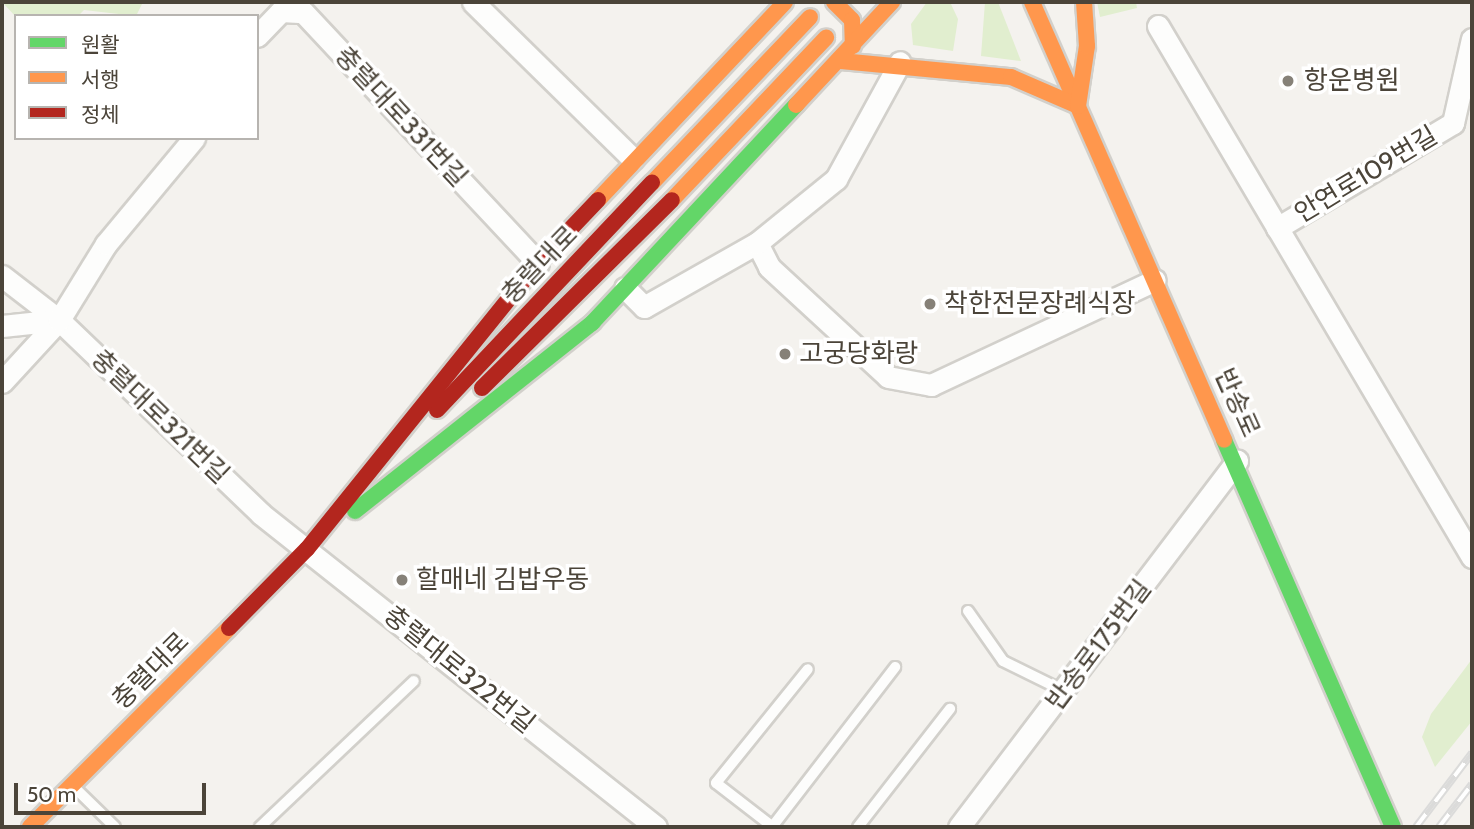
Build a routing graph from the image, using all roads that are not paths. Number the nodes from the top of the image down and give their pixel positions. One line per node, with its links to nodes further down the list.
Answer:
1 (473, 2): 19 (street)
2 (785, 2): 19 (main road)
3 (834, 2): 12 (main road)
4 (892, 2): 12 (main road)
5 (1032, 2): 15 (main road, 반송로)
6 (1084, 2): 15 (main road)
7 (810, 17): 31 (main road, 충렬대로)
8 (1158, 26): 20 (street)
9 (259, 34): 22 (street, 충렬대로331번길)
10 (826, 38): 31 (main road, 충렬대로)
11 (1472, 39): 16 (street, 안연로109번길)
12 (853, 46): 13 (main road)
13 (841, 61): 14 (main road); 25 (main road)
14 (900, 62): 15 (main road); 21 (street)
15 (1078, 106): 24 (main road, 반송로)
16 (1453, 123): 17 (street); 20 (street, 안연로109번길)
17 (1472, 134)
18 (192, 140): 26 (street)
19 (633, 159): 22 (main road)
20 (1277, 228): 32 (street)
21 (757, 243): 24 (street); 25 (street)
22 (538, 263): 31 (main road)
23 (2, 276): 26 (street, 충렬대로321번길)
24 (1155, 280): 29 (main road, 반송로)
25 (625, 288): 31 (main road)
26 (59, 320): 27 (street); 28 (street); 30 (street, 충렬대로321번길)
27 (2, 326)
28 (2, 382)
29 (1237, 461): 37 (street, 반송로175번길); 47 (main road, 반송로)
30 (261, 514): 31 (street, 충렬대로322번길)
31 (307, 549): 39 (main road, 충렬대로); 43 (street, 충렬대로322번길)
32 (1472, 557)
33 (968, 611): 37 (lane)
34 (895, 667): 44 (lane)
35 (808, 669): 44 (lane)
36 (414, 681): 42 (lane)
37 (1064, 691): 46 (street, 반송로175번길)
38 (950, 709): 45 (lane)
39 (72, 785): 40 (main road, 충렬대로); 41 (lane)
40 (30, 827)
41 (115, 827)
42 (260, 827)
43 (656, 827)
44 (773, 827)
45 (858, 827)
46 (959, 827)
47 (1393, 827)

